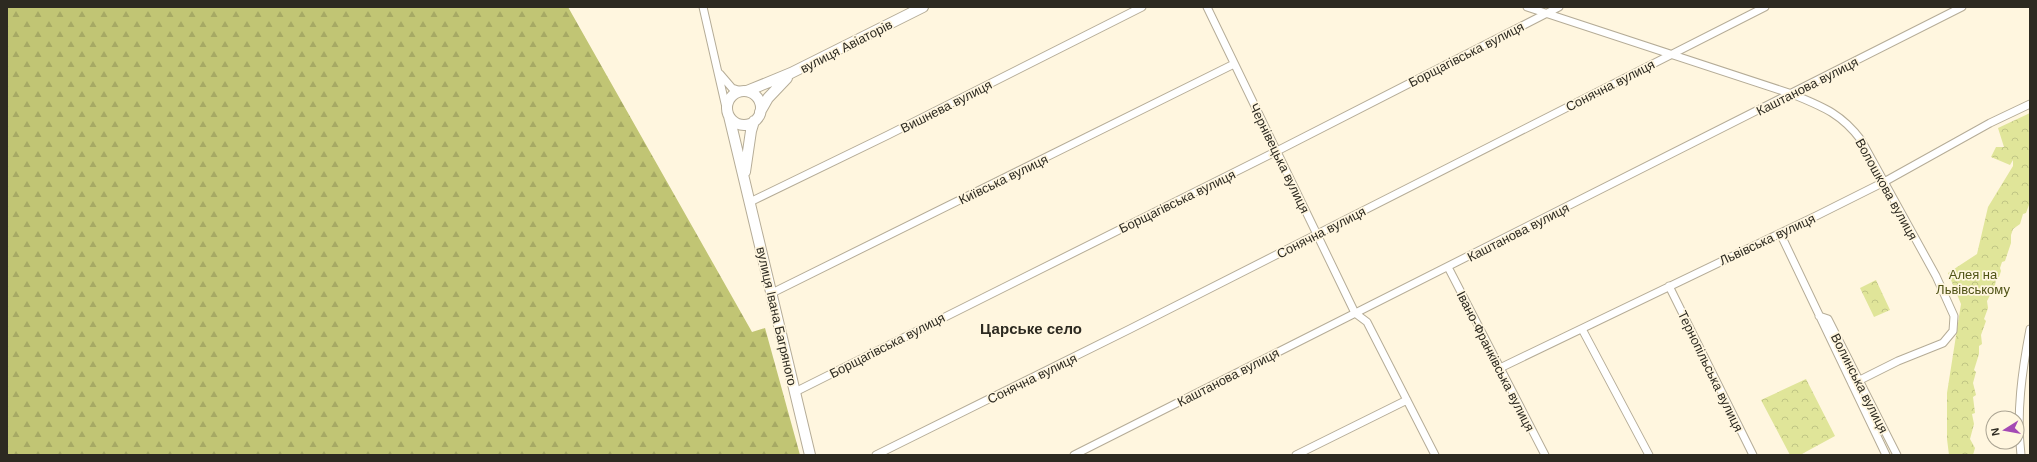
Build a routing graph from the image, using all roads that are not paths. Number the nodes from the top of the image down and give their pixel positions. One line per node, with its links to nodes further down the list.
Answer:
1 (923, 7): 13 (main road, вулиця Авіаторів)
2 (1142, 7): 22 (street, Вишнева вулиця)
3 (1207, 7): 11 (street, Чернівецька вулиця)
4 (1527, 7): 9 (street, Волошкова вулиця)
5 (1559, 7): 9 (street, Борщагівська вулиця)
6 (1765, 7): 10 (street, Сонячна вулиця)
7 (1962, 7): 15 (street, Каштанова вулиця)
8 (705, 8): 12 (street, вулиця Івана Багряного)
9 (1546, 13): 10 (street, Волошкова вулиця); 19 (street, Борщагівська вулиця)
10 (1670, 54): 15 (street, Волошкова вулиця); 24 (street, Сонячна вулиця)
11 (1234, 64): 19 (street, Чернівецька вулиця); 27 (street, Київська вулиця)
12 (717, 69): 14 (street, вулиця Івана Багряного); 17 (street, вулиця Івана Багряного)
13 (791, 73): 14 (main road, вулиця Авіаторів); 18 (main road, вулиця Авіаторів)
14 (744, 91): 17 (main road); 18 (main road)
15 (1792, 94): 21 (street, Волошкова вулиця); 25 (street, Каштанова вулиця)
16 (2030, 104): 21 (street, Львівська вулиця)
17 (728, 114): 18 (main road); 20 (main road, вулиця Івана Багряного)
18 (756, 118): 20 (main road, вулиця Івана Багряного)
19 (1277, 151): 24 (street, Чернівецька вулиця); 33 (street, Борщагівська вулиця)
20 (744, 178): 22 (main road, вулиця Івана Багряного)
21 (1884, 182): 23 (street, Львівська вулиця); 32 (street, Волошкова вулиця)
22 (750, 202): 27 (main road, вулиця Івана Багряного)
23 (1780, 233): 26 (street, Львівська вулиця); 32 (street, Волинська вулиця)
24 (1317, 234): 28 (street, Чернівецька вулиця); 36 (street, Сонячна вулиця)
25 (1448, 267): 28 (street, Каштанова вулиця); 31 (street, Івано-Франківська вулиця)
26 (1669, 286): 29 (street, Львівська вулиця); 42 (street, Тернопільська вулиця)
27 (772, 293): 33 (main road, вулиця Івана Багряного)
28 (1355, 313): 34 (street, Чернівецька вулиця); 37 (street, Каштанова вулиця)
29 (1582, 329): 31 (street, Львівська вулиця); 41 (street)
30 (2030, 330): 45 (street)
31 (1500, 368): 40 (street, Івано-Франківська вулиця)
32 (1855, 383): 43 (street, Волинська вулиця); 44 (street, Волинська вулиця)
33 (795, 392): 35 (main road, вулиця Івана Багряного)
34 (1407, 400): 38 (street); 39 (street, Чернівецька вулиця)
35 (810, 455)
36 (876, 455)
37 (1074, 455)
38 (1296, 455)
39 (1435, 455)
40 (1545, 455)
41 (1649, 455)
42 (1753, 455)
43 (1886, 455)
44 (1897, 455)
45 (2021, 455)

